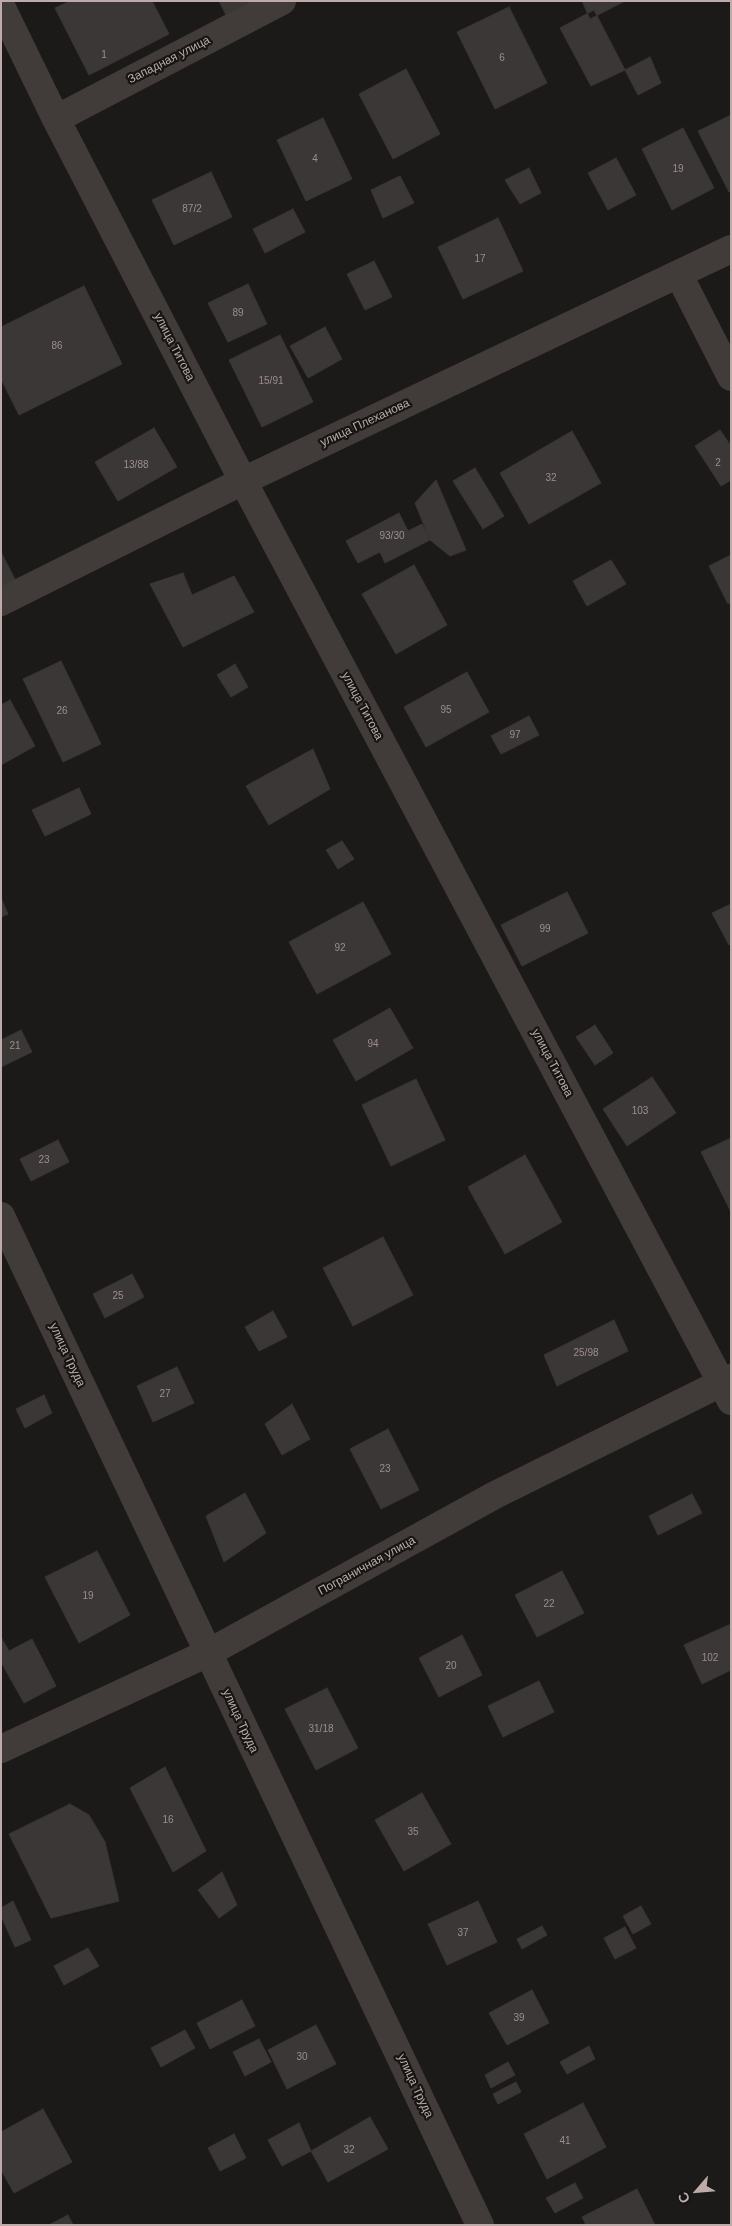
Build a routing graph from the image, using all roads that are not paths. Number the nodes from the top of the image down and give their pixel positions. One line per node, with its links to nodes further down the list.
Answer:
1 (282, 1): 3 (street, Западная улица)
2 (1, 6): 3 (street, улица Титова)
3 (56, 119): 7 (street, улица Титова)
4 (731, 250): 5 (street, улица Плеханова)
5 (679, 275): 6 (street); 7 (street, улица Плеханова)
6 (731, 377)
7 (243, 481): 8 (street, улица Плеханова); 10 (street, улица Титова)
8 (1, 602)
9 (1, 1216): 11 (street, улица Труда)
10 (728, 1387): 11 (street, Пограничная улица)
11 (208, 1653): 12 (street, Пограничная улица); 13 (street, улица Труда)
12 (1, 1749)
13 (480, 2225)

